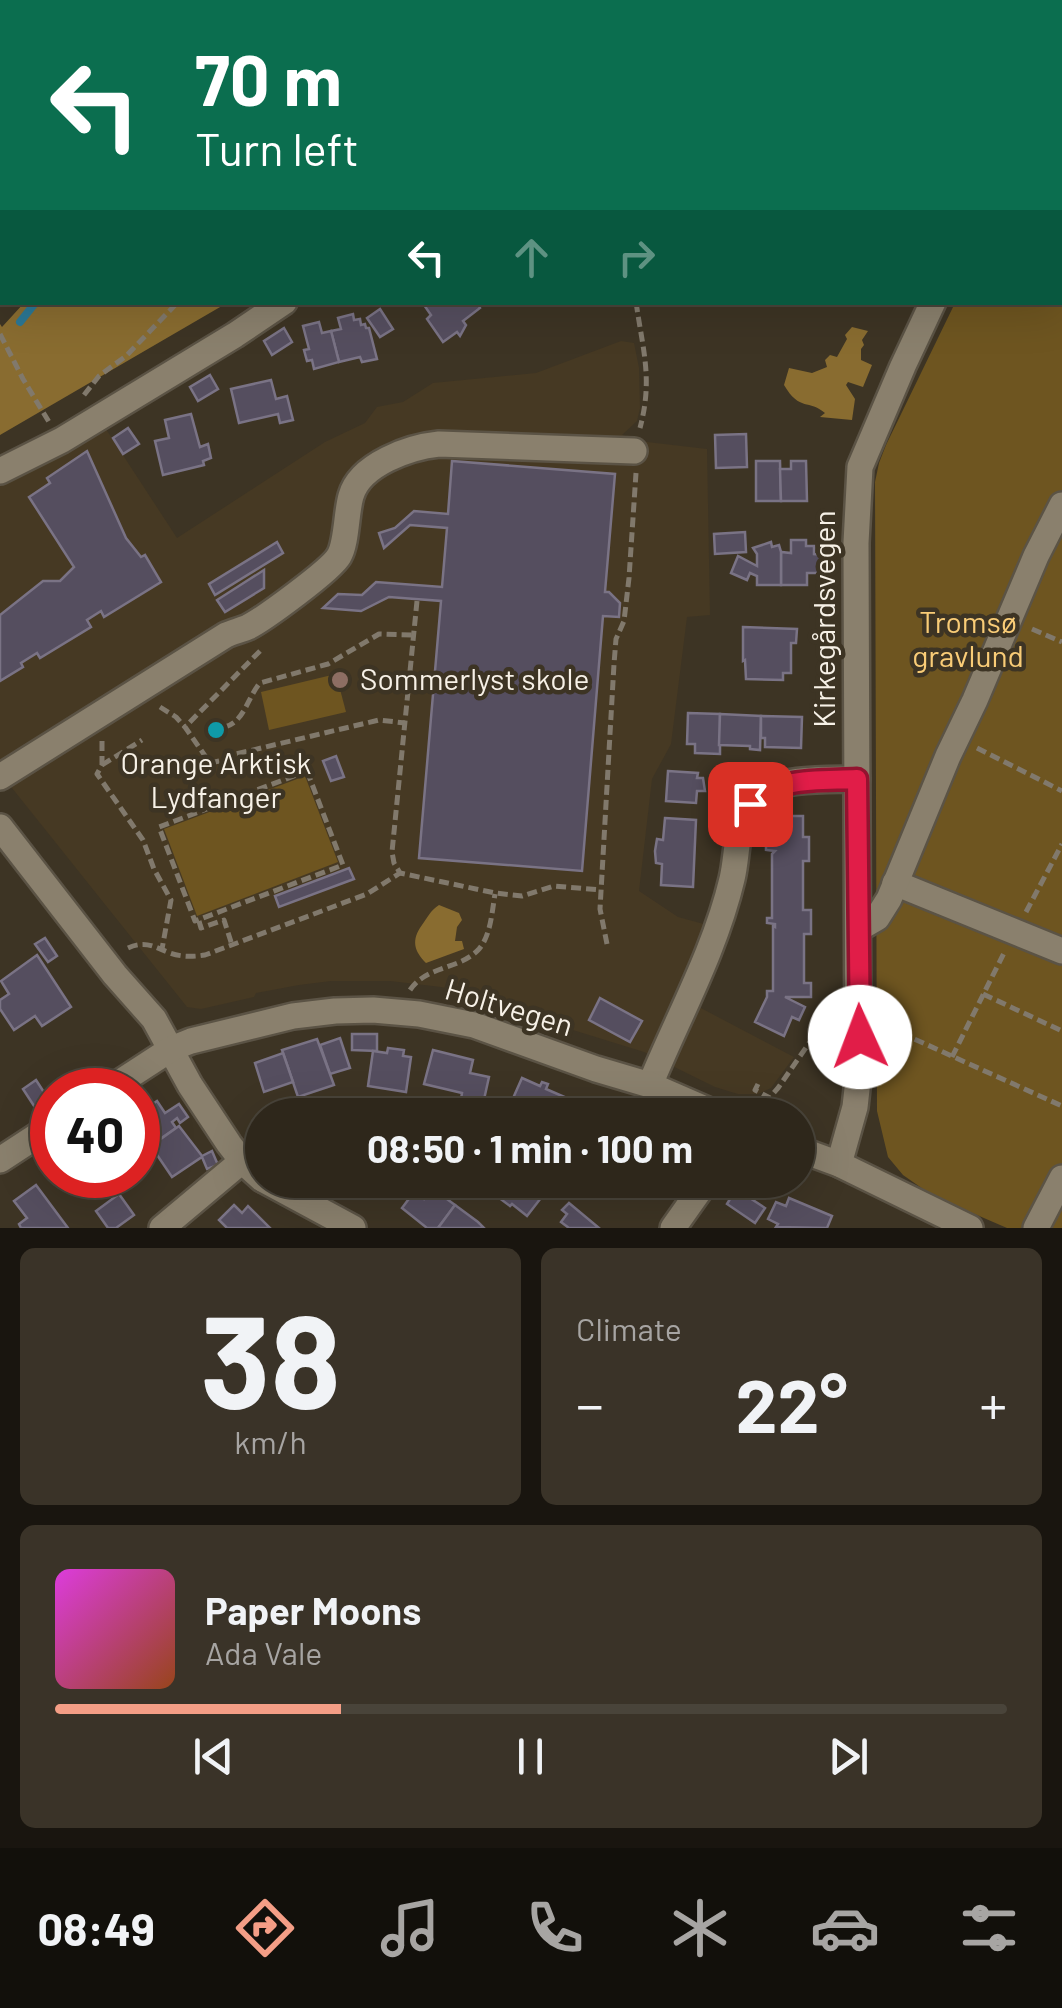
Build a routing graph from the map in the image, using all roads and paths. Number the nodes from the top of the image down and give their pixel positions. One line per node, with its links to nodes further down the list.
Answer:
1 (175, 305): 6 (path)
2 (280, 305): 6 (street)
3 (636, 305): 7 (path)
4 (932, 305): 24 (street, Kirkegårdsvegen)
5 (0, 334): 6 (path)
6 (62, 440): 8 (street)
7 (634, 451): 23 (street); 29 (path)
8 (0, 471)
9 (1062, 505): 11 (street)
10 (416, 601): 12 (path)
11 (1009, 620): 13 (path); 20 (street)
12 (414, 634): 16 (path); 18 (path)
13 (1062, 642)
14 (268, 643): 17 (path)
15 (148, 701): 17 (path)
16 (406, 723): 17 (path); 27 (path)
17 (185, 727)
18 (225, 728)
19 (102, 730): 22 (path)
20 (957, 738): 25 (path); 28 (street)
21 (142, 740): 22 (path)
22 (102, 765): 36 (path)
23 (0, 777)
24 (857, 779): 32 (street, Kirkegårdsvegen); 45 (street)
25 (1062, 792)
26 (0, 828): 43 (street)
27 (400, 874): 30 (path); 34 (path)
28 (896, 882): 32 (street); 37 (street)
29 (601, 890): 30 (path); 33 (path)
30 (496, 893): 39 (path)
31 (198, 920): 31 (path); 34 (path)
32 (858, 929): 38 (street, Kirkegårdsvegen)
33 (607, 944)
34 (232, 945): 36 (path)
35 (128, 948): 36 (path)
36 (162, 950)
37 (1062, 951)
38 (858, 991): 48 (path); 55 (street, Kirkegårdsvegen)
39 (409, 992)
40 (983, 994): 41 (path)
41 (1062, 1031)
42 (900, 1033): 49 (path)
43 (171, 1049): 44 (street, Holtvegen); 45 (street, Holtvegen); 53 (street)
44 (142, 1068)
45 (650, 1084): 47 (street, Holtvegen)
46 (758, 1084): 48 (path)
47 (681, 1098)
48 (770, 1098)
49 (1062, 1106)
50 (30, 1140): 52 (street)
51 (815, 1155): 55 (street)
52 (0, 1160)
53 (242, 1161): 54 (street); 59 (street)
54 (245, 1164)
55 (839, 1164): 62 (street)
56 (1062, 1178): 63 (street)
57 (298, 1198): 60 (street)
58 (694, 1198): 61 (street)
59 (162, 1228)
60 (353, 1228)
61 (673, 1228)
62 (970, 1228)
63 (1036, 1228)

